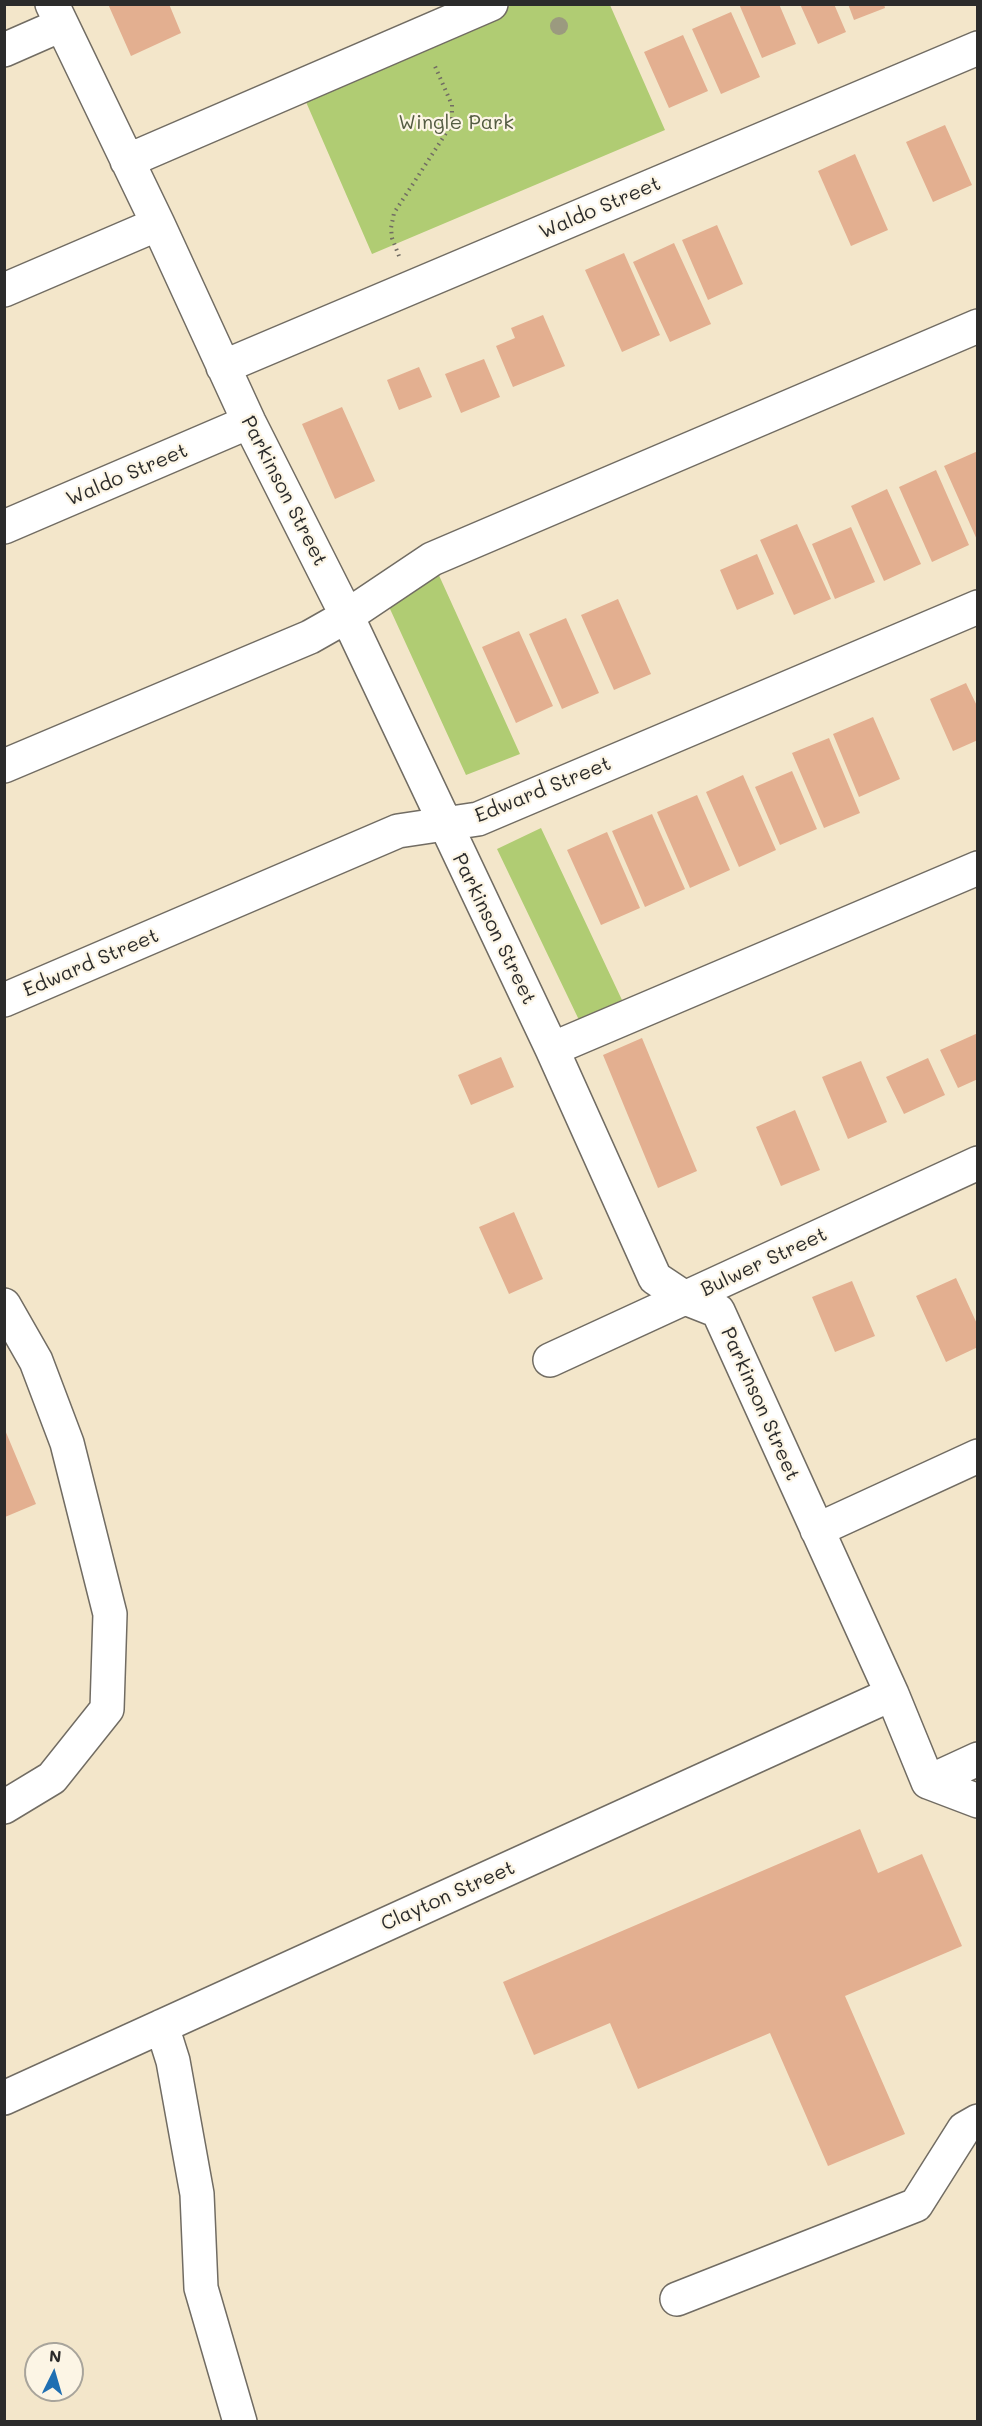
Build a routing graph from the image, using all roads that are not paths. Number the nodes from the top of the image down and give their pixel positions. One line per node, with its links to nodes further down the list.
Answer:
1 (491, 4): 5 (street)
2 (57, 15): 4 (street); 5 (street, Parkinson Street)
3 (978, 48): 9 (street, Waldo Street)
4 (4, 50)
5 (127, 161): 6 (street, Parkinson Street)
6 (158, 224): 7 (street); 9 (street, Parkinson Street)
7 (4, 290)
8 (978, 326): 13 (street)
9 (223, 367): 10 (street, Parkinson Street)
10 (249, 422): 11 (street, Waldo Street); 13 (street, Parkinson Street)
11 (4, 527)
12 (978, 607): 15 (street, Edward Street)
13 (346, 616): 14 (street); 15 (street, Parkinson Street)
14 (4, 766)
15 (443, 823): 17 (street, Edward Street); 18 (street, Parkinson Street)
16 (978, 868): 18 (street)
17 (4, 1000)
18 (552, 1049): 20 (street, Parkinson Street)
19 (978, 1163): 20 (street, Bulwer Street)
20 (685, 1298): 22 (street, Bulwer Street); 24 (street, Parkinson Street)
21 (4, 1305): 29 (street)
22 (550, 1360)
23 (978, 1456): 24 (street)
24 (817, 1530): 25 (street, Parkinson Street)
25 (892, 1694): 27 (street, Parkinson Street); 30 (street, Clayton Street)
26 (978, 1759): 27 (street)
27 (928, 1782): 28 (street)
28 (978, 1802)
29 (4, 1807)
30 (162, 2026): 31 (street, Clayton Street); 34 (street)
31 (4, 2098)
32 (978, 2121): 33 (street)
33 (678, 2299)
34 (240, 2421)

